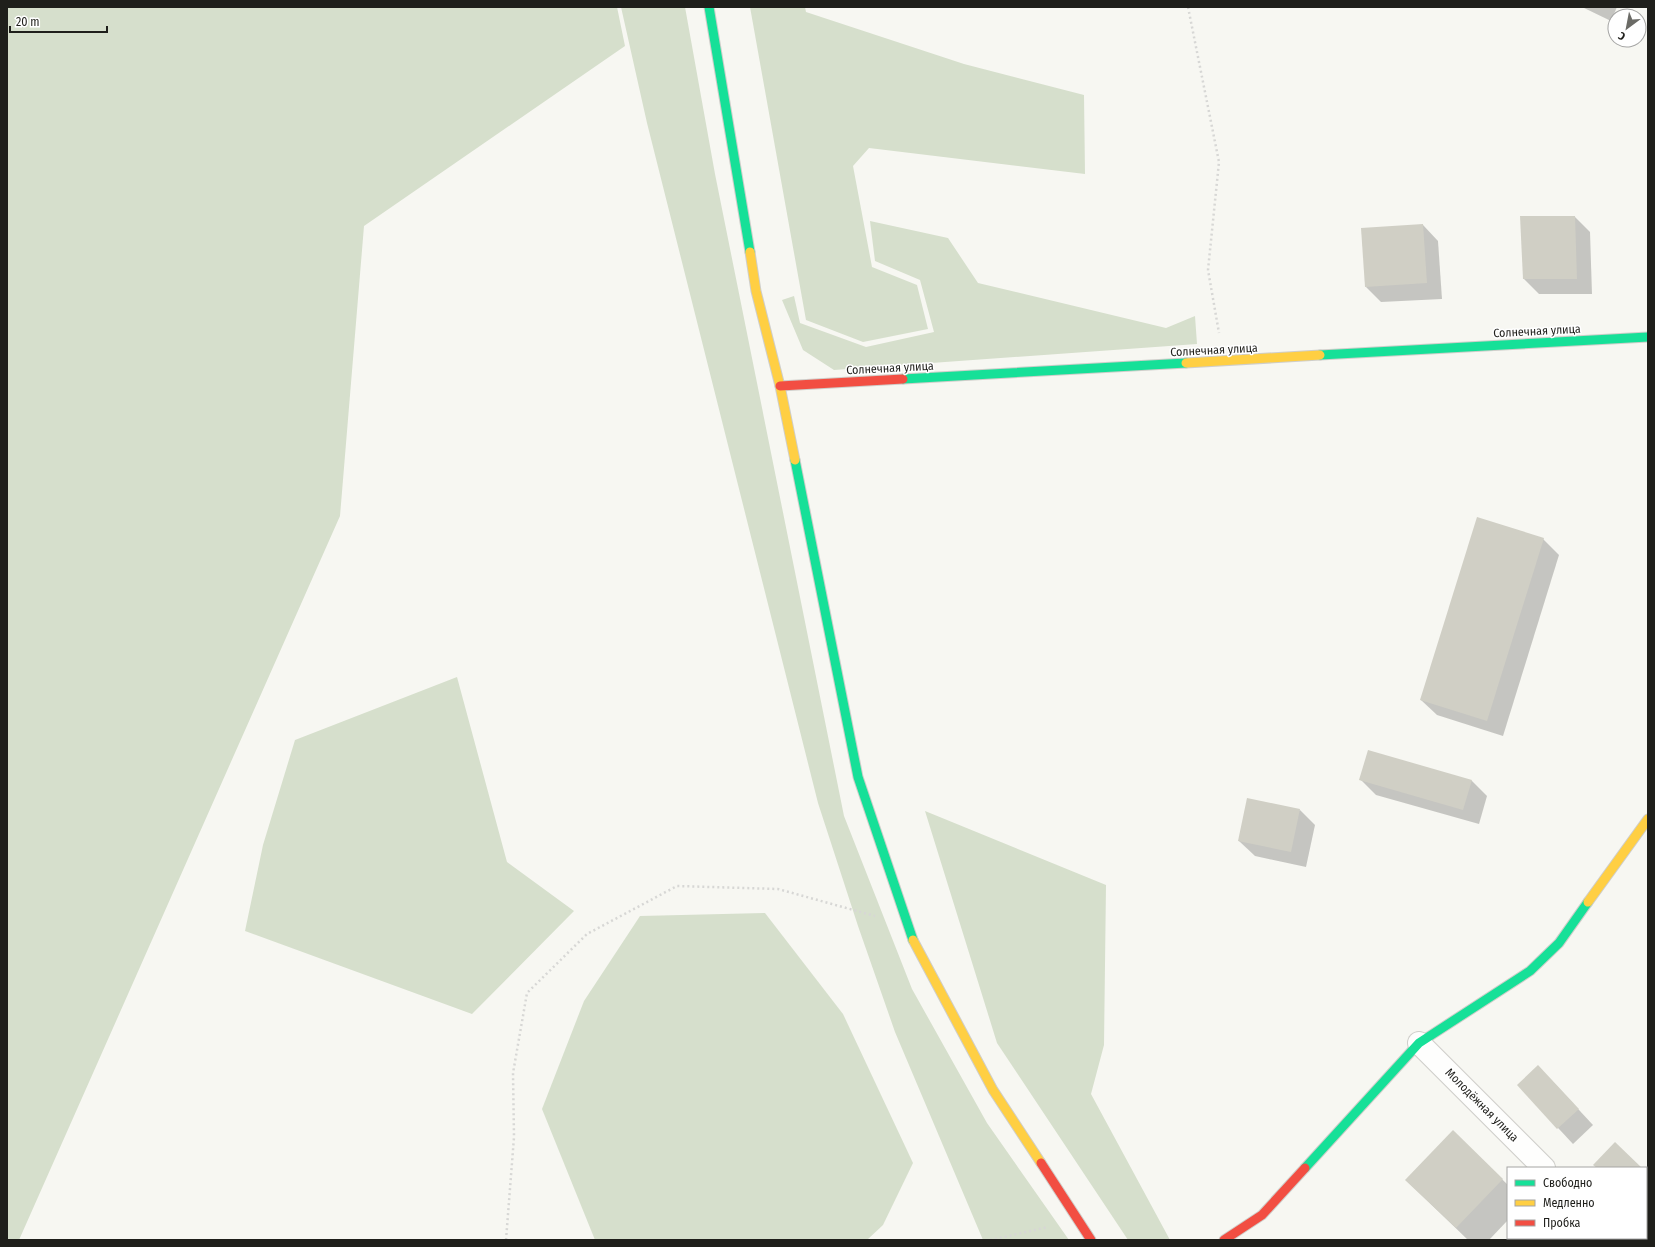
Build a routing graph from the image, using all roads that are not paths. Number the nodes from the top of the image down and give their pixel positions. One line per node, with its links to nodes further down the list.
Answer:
1 (709, 7): 3 (street)
2 (1648, 337): 3 (street, Солнечная улица)
3 (780, 386): 7 (street)
4 (1648, 819): 5 (street)
5 (1419, 1043): 6 (street, Молодёжная улица); 8 (street)
6 (1543, 1167)
7 (1091, 1240)
8 (1224, 1240)

